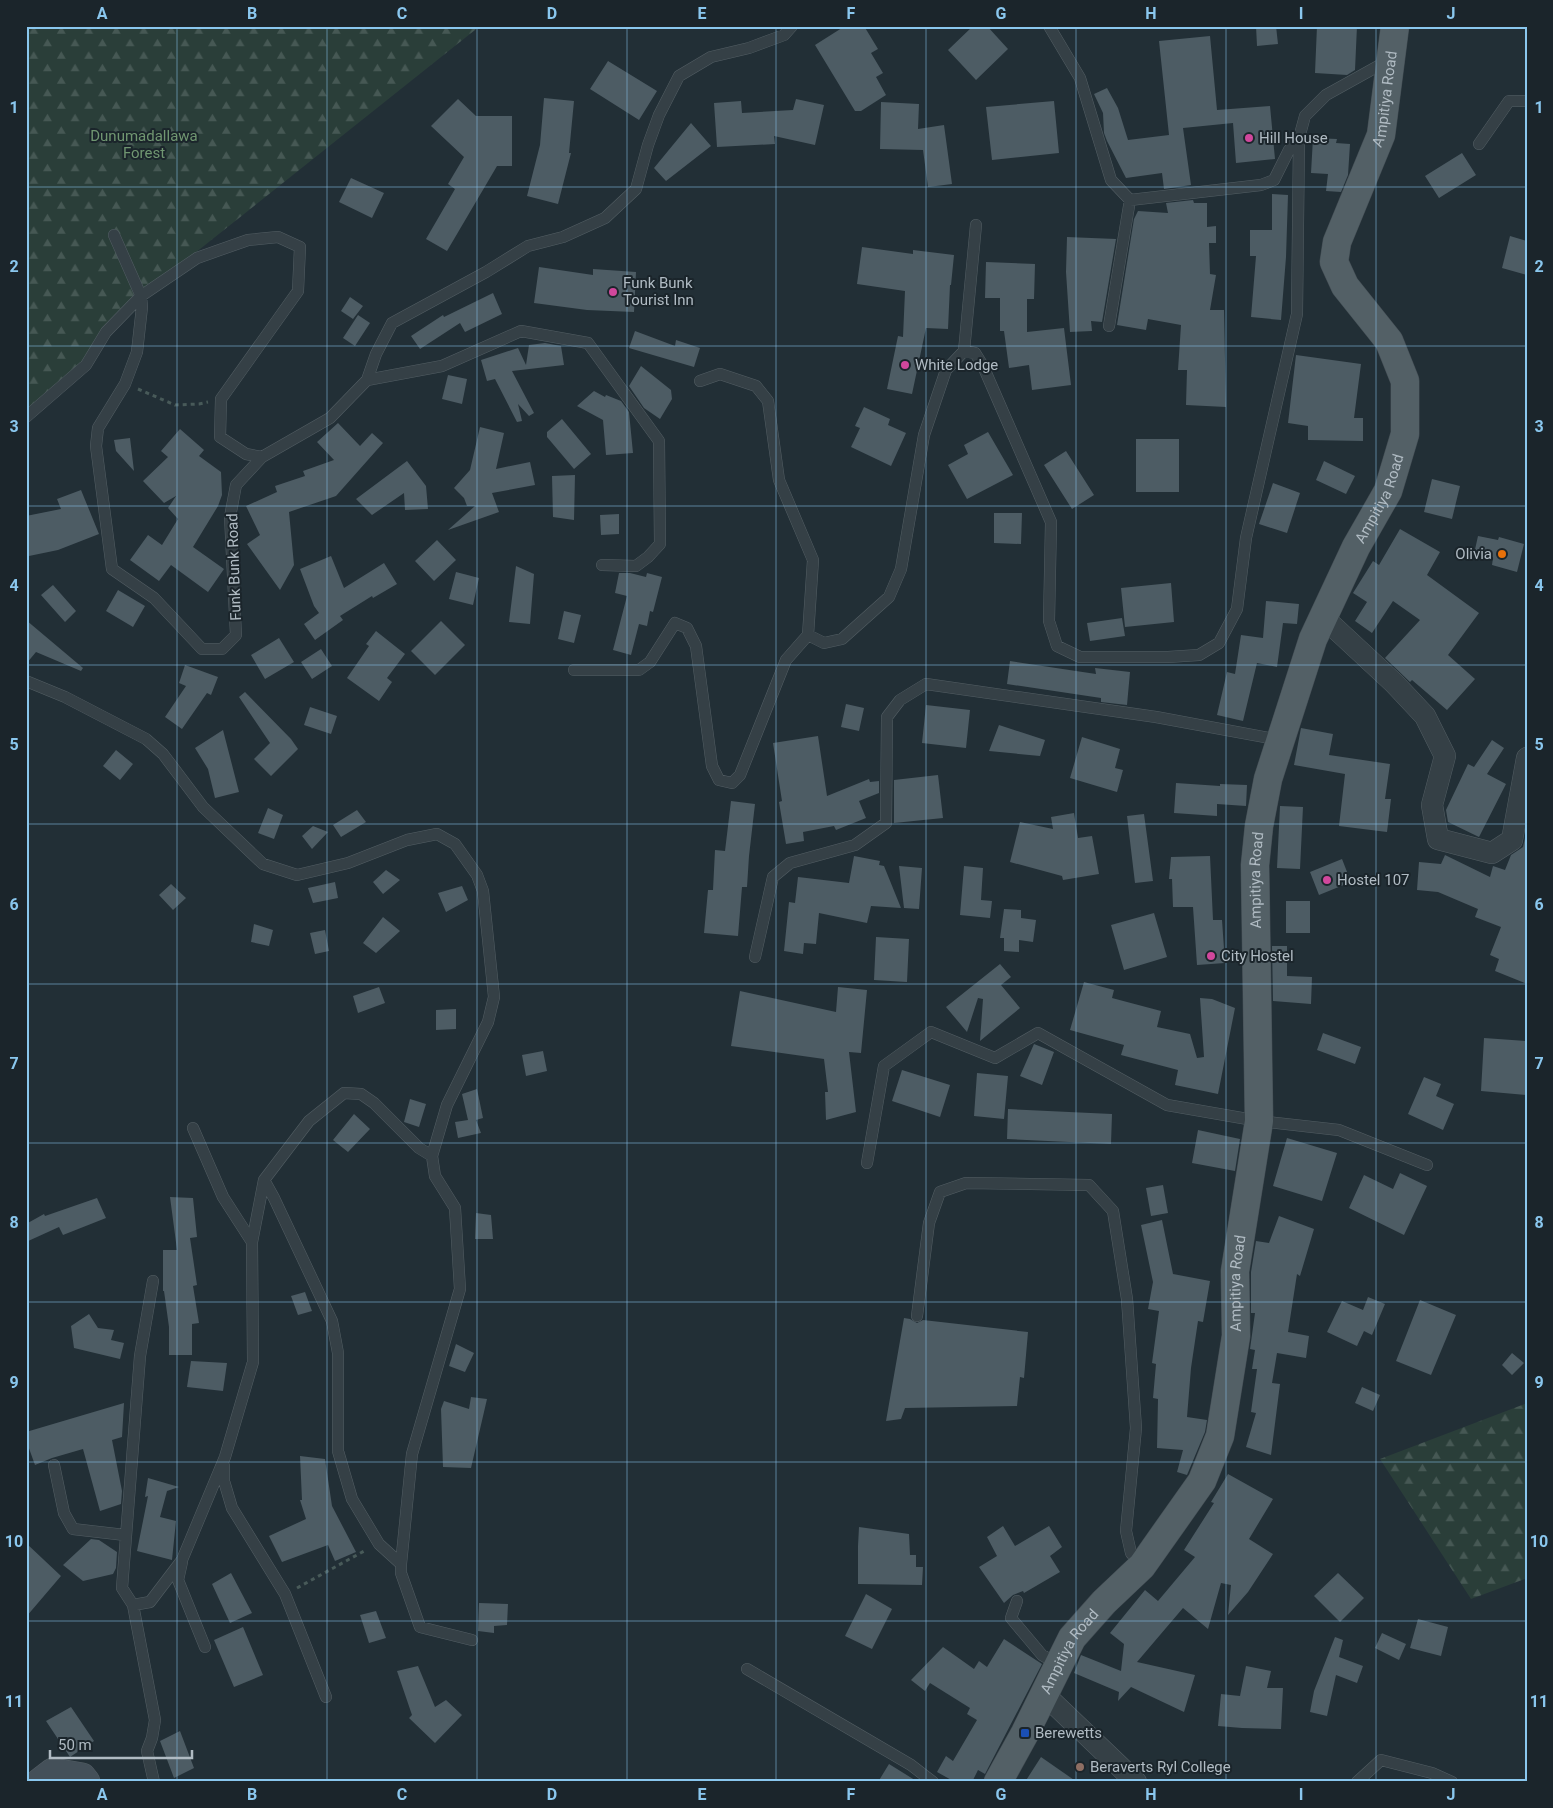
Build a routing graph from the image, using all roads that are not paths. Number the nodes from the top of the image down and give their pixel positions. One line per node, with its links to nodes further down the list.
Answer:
1 (792, 26): 14 (lane, Funk Bunk Road)
2 (1049, 26): 8 (lane)
3 (1395, 26): 4 (main road, Ampitiya Road)
4 (1391, 60): 6 (lane); 19 (main road, Ampitiya Road)
5 (1527, 101): 7 (lane)
6 (1299, 138): 8 (lane); 13 (lane)
7 (1479, 144)
8 (1130, 200): 12 (lane)
9 (976, 225): 13 (lane)
10 (114, 235): 11 (lane)
11 (141, 296): 16 (lane); 17 (lane); 17 (lane, Funk Bunk Road)
12 (1109, 326)
13 (964, 351): 20 (lane)
14 (368, 380): 17 (lane, Funk Bunk Road); 18 (lane)
15 (700, 381): 20 (lane)
16 (26, 417)
17 (262, 457)
18 (602, 565)
19 (1323, 617): 23 (main road, Ampitiya Road); 24 (street)
20 (808, 635): 21 (lane)
21 (574, 670)
22 (26, 681): 28 (lane)
23 (1280, 740): 25 (lane); 26 (main road, Ampitiya Road)
24 (1527, 758)
25 (755, 957)
26 (1259, 1121): 29 (lane); 30 (lane); 40 (main road, Ampitiya Road)
27 (193, 1128): 32 (lane)
28 (432, 1156): 31 (lane); 39 (lane)
29 (867, 1163)
30 (1427, 1165)
31 (264, 1180): 32 (lane); 39 (lane)
32 (252, 1242): 35 (lane)
33 (153, 1281): 37 (lane)
34 (917, 1316): 40 (lane)
35 (225, 1457): 38 (lane); 48 (lane)
36 (54, 1465): 37 (lane)
37 (125, 1535): 42 (lane)
38 (182, 1560): 42 (lane); 44 (lane)
39 (401, 1564): 43 (lane)
40 (1142, 1566): 45 (main road, Ampitiya Road)
41 (1017, 1601): 45 (lane)
42 (133, 1605): 51 (lane)
43 (472, 1640)
44 (205, 1647)
45 (1059, 1665): 47 (main road, Ampitiya Road)
46 (746, 1669): 52 (lane)
47 (1045, 1695): 53 (main road, Ampitiya Road); 54 (street)
48 (326, 1697)
49 (40, 1782): 50 (street)
50 (86, 1782)
51 (154, 1782)
52 (933, 1782)
53 (998, 1782)
54 (1136, 1782)
55 (1357, 1782): 56 (lane)
56 (1452, 1782)

